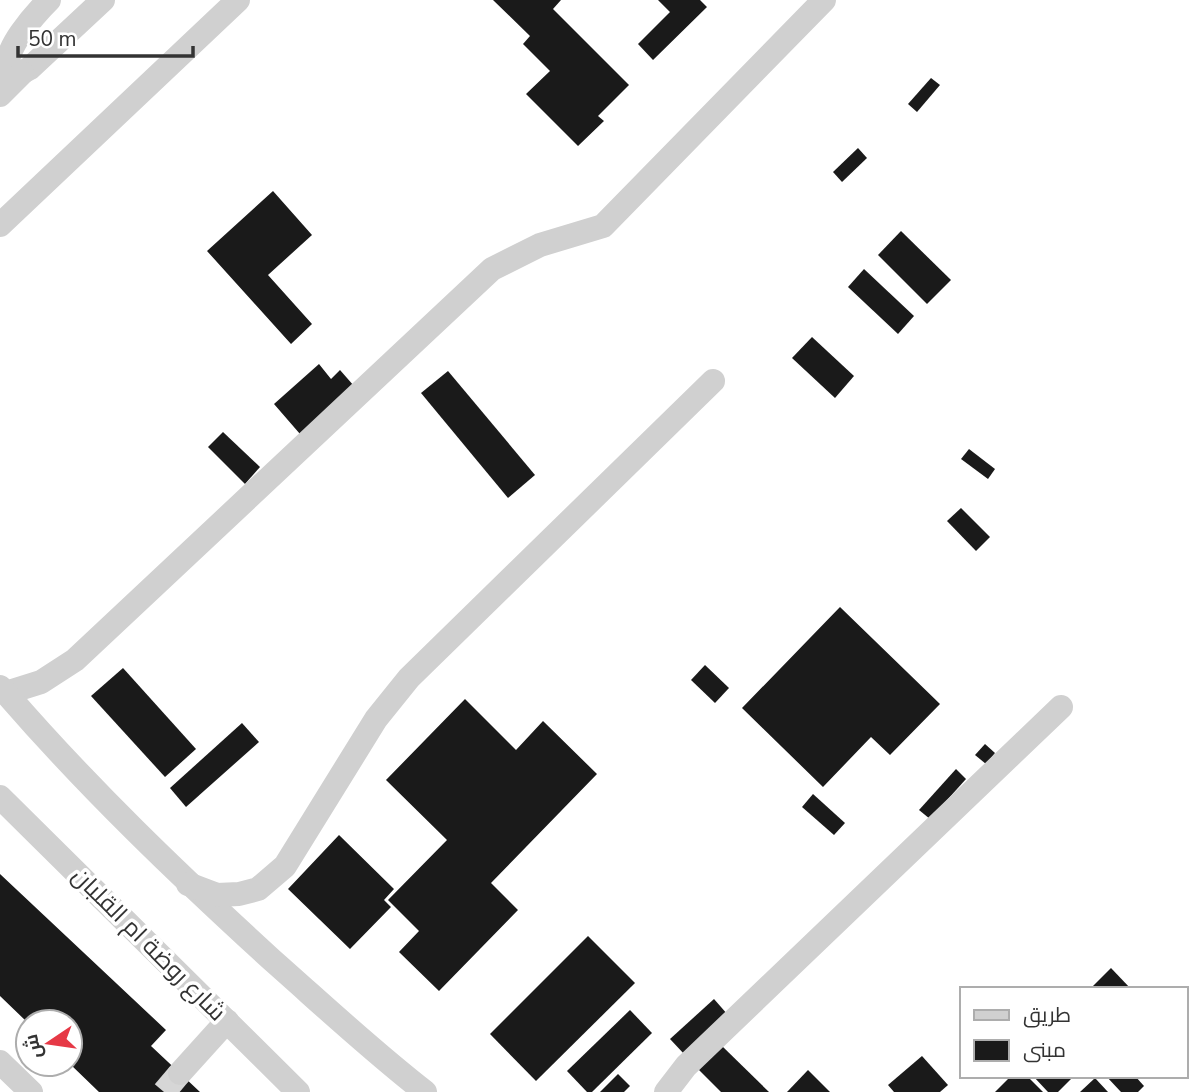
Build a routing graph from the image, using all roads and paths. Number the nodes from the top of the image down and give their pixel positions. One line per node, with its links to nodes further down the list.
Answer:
1 (50, 0): 5 (street)
2 (103, 0): 5 (street)
3 (238, 0): 7 (street)
4 (824, 0): 9 (street)
5 (22, 73): 6 (street)
6 (0, 95)
7 (0, 225)
8 (713, 381): 12 (street)
9 (3, 690): 12 (street)
10 (1060, 707): 19 (street)
11 (0, 797): 13 (street, شارع روضة ام القلبان)
12 (188, 884): 18 (street)
13 (227, 1021): 15 (street); 17 (street, شارع روضة ام القلبان)
14 (0, 1062): 16 (street)
15 (180, 1073)
16 (31, 1092)
17 (298, 1092)
18 (425, 1092)
19 (666, 1092)

